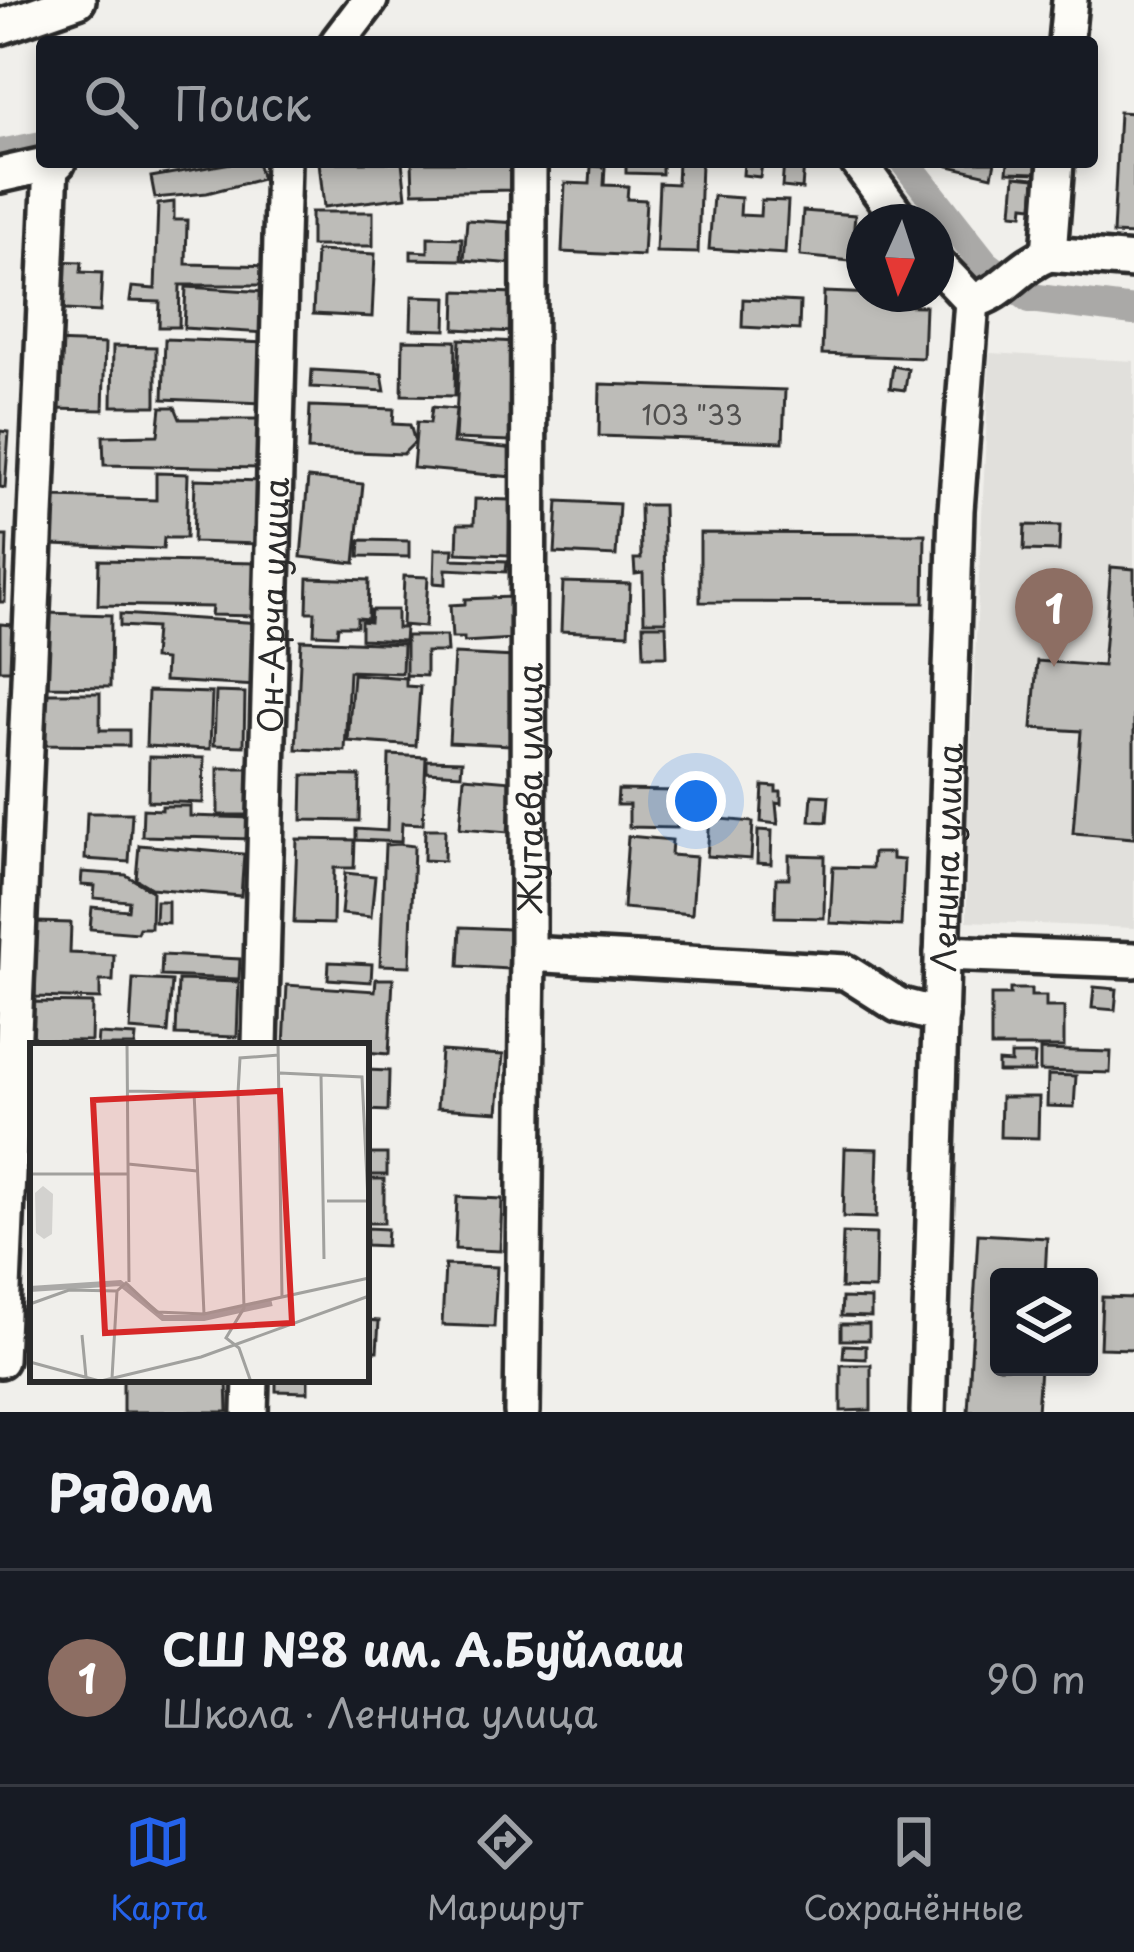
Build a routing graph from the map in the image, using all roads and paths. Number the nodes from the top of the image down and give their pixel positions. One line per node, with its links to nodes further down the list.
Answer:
1 (78, 0): 4 (street)
2 (370, 0): 5 (street)
3 (1070, 0): 6 (street)
4 (0, 27)
5 (343, 36)
6 (1067, 36)
7 (36, 167): 13 (street)
8 (55, 168): 24 (street)
9 (283, 168): 23 (street, Он-Арча улица)
10 (529, 168): 20 (street, Жутаева улица)
11 (862, 168): 14 (street)
12 (1055, 168): 15 (street)
13 (0, 175)
14 (888, 204)
15 (1036, 259): 16 (street); 18 (street)
16 (1134, 261)
17 (954, 277): 18 (street)
18 (982, 298): 19 (street, Ленина улица)
19 (941, 953): 21 (street); 22 (street, Ленина улица)
20 (529, 954): 22 (street); 27 (street, Жутаева улица)
21 (1134, 960)
22 (940, 1016): 28 (street, Ленина улица)
23 (260, 1043)
24 (0, 1360)
25 (251, 1382): 26 (street)
26 (250, 1412)
27 (521, 1412)
28 (928, 1412)

